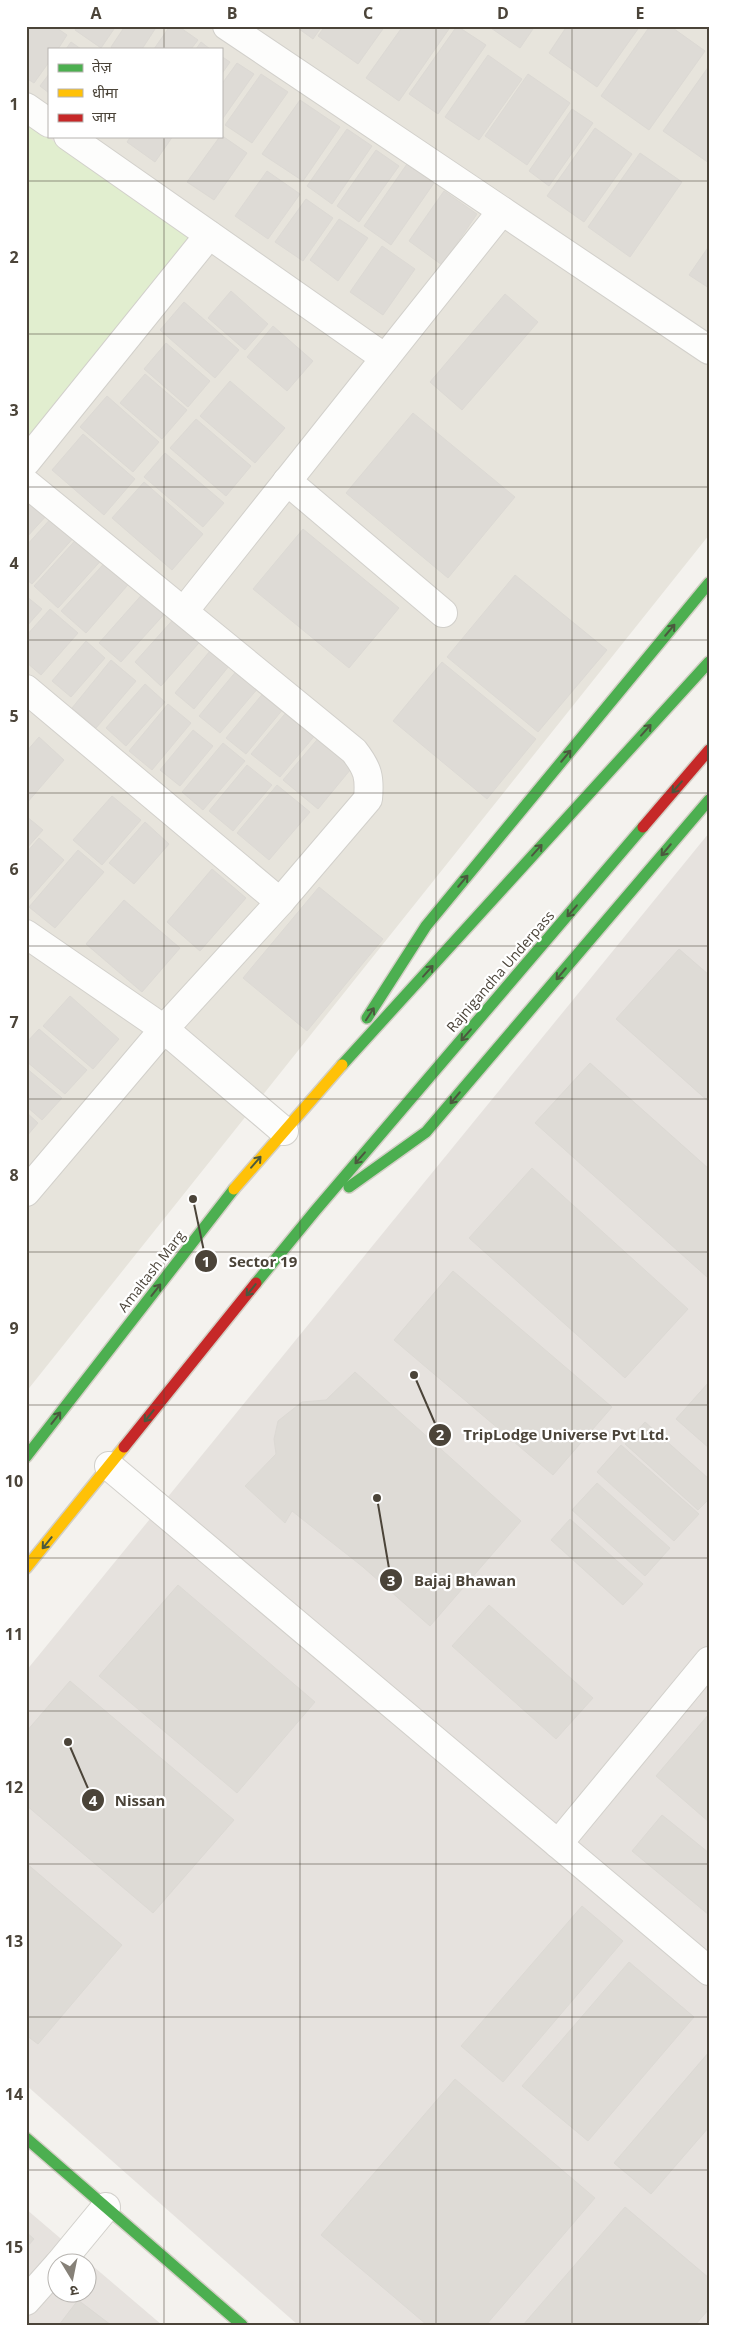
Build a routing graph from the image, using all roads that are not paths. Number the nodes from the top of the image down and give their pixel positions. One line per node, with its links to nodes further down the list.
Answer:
1 (226, 26): 5 (street)
2 (26, 107): 3 (street)
3 (48, 122)
4 (71, 138): 6 (street)
5 (502, 211): 7 (street); 8 (street)
6 (209, 235): 8 (street); 9 (street)
7 (709, 350)
8 (385, 358): 10 (street)
9 (26, 462)
10 (287, 481): 13 (street); 14 (street)
11 (26, 483): 13 (street)
12 (709, 583): 22 (main road, one-way to 12)
13 (184, 611): 19 (street)
14 (443, 613)
15 (709, 662): 22 (main road, one-way to 15)
16 (26, 689): 19 (street)
17 (709, 750): 25 (main road, Rajnigandha Underpass, one-way to 25)
18 (709, 800): 25 (main road, one-way to 25)
19 (280, 902): 21 (street)
20 (26, 934): 21 (street)
21 (164, 1029): 23 (street); 24 (street)
22 (324, 1084): 23 (main road, Amaltash Marg)
23 (284, 1131): 26 (main road, Amaltash Marg, one-way to 23)
24 (26, 1192)
25 (315, 1211): 27 (main road, one-way to 27)
26 (26, 1457)
27 (109, 1466): 28 (main road, one-way to 28); 30 (street)
28 (26, 1568)
29 (709, 1661): 30 (street)
30 (558, 1844): 31 (street)
31 (709, 1971)
32 (26, 2138): 33 (main road)
33 (106, 2207): 34 (street); 37 (main road)
34 (66, 2254)
35 (48, 2276): 36 (street)
36 (26, 2301)
37 (242, 2325)

